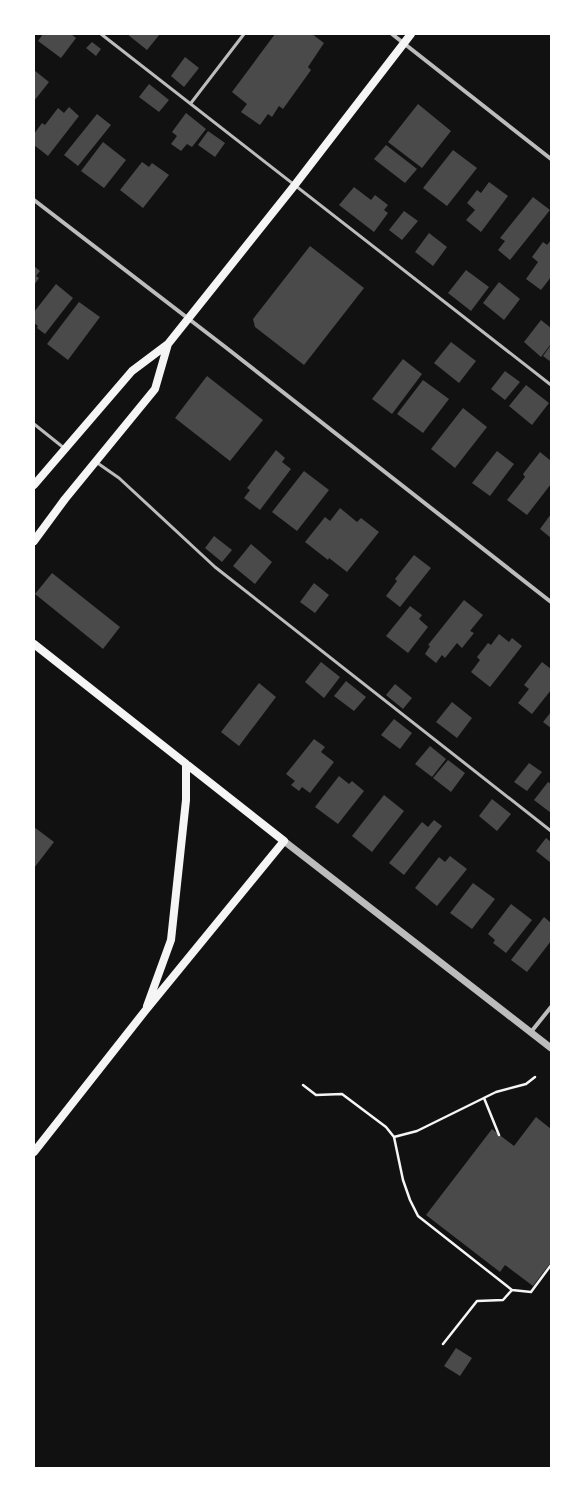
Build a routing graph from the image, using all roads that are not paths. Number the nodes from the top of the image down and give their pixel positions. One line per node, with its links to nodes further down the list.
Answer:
1 (101, 34): 6 (lane)
2 (244, 34): 6 (lane)
3 (392, 34): 5 (street)
4 (411, 34): 5 (main road)
5 (404, 43): 7 (street); 8 (main road)
6 (191, 104): 8 (lane)
7 (551, 159)
8 (294, 186): 10 (main road); 12 (lane)
9 (34, 200): 10 (street)
10 (189, 319): 11 (main road); 18 (street)
11 (168, 344): 14 (main road); 15 (main road)
12 (551, 385)
13 (34, 424): 14 (lane)
14 (66, 449): 16 (main road)
15 (96, 462): 17 (main road); 21 (lane)
16 (34, 485)
17 (34, 541)
18 (551, 602)
19 (34, 644): 20 (main road)
20 (186, 764): 22 (main road); 24 (main road)
21 (551, 831)
22 (284, 841): 24 (main road); 25 (street)
23 (551, 1007): 25 (street)
24 (145, 1012): 27 (main road)
25 (531, 1032): 26 (street)
26 (551, 1048)
27 (34, 1152)

